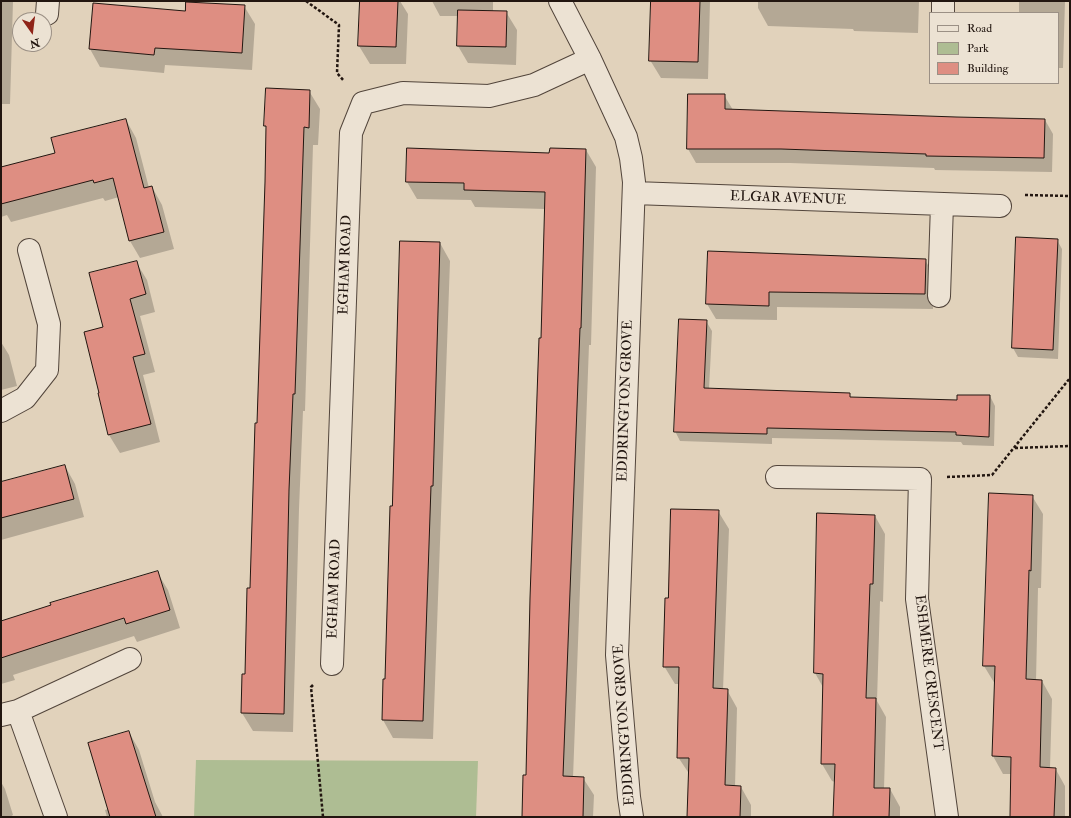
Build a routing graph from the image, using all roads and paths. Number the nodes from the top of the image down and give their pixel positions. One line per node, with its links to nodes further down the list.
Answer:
1 (306, 1): 6 (path)
2 (560, 1): 5 (street, EDDRINGTON GROVE)
3 (943, 1): 4 (street)
4 (943, 12)
5 (590, 59): 6 (street); 7 (street, EDDRINGTON GROVE)
6 (363, 103): 19 (street, EGHAM ROAD)
7 (634, 194): 8 (street, ELGAR AVENUE); 23 (street, EDDRINGTON GROVE)
8 (942, 204): 9 (street, ELGAR AVENUE); 11 (street)
9 (1000, 206)
10 (29, 250): 13 (street)
11 (939, 296)
12 (1070, 378): 15 (path)
13 (1, 411)
14 (1070, 446): 15 (path)
15 (1014, 448): 17 (path)
16 (778, 477): 17 (street)
17 (920, 478): 24 (street, ESHMERE CRESCENT)
18 (130, 659): 20 (street)
19 (332, 664): 22 (path)
20 (10, 713): 21 (street)
21 (56, 817)
22 (323, 817)
23 (632, 817)
24 (947, 817)

